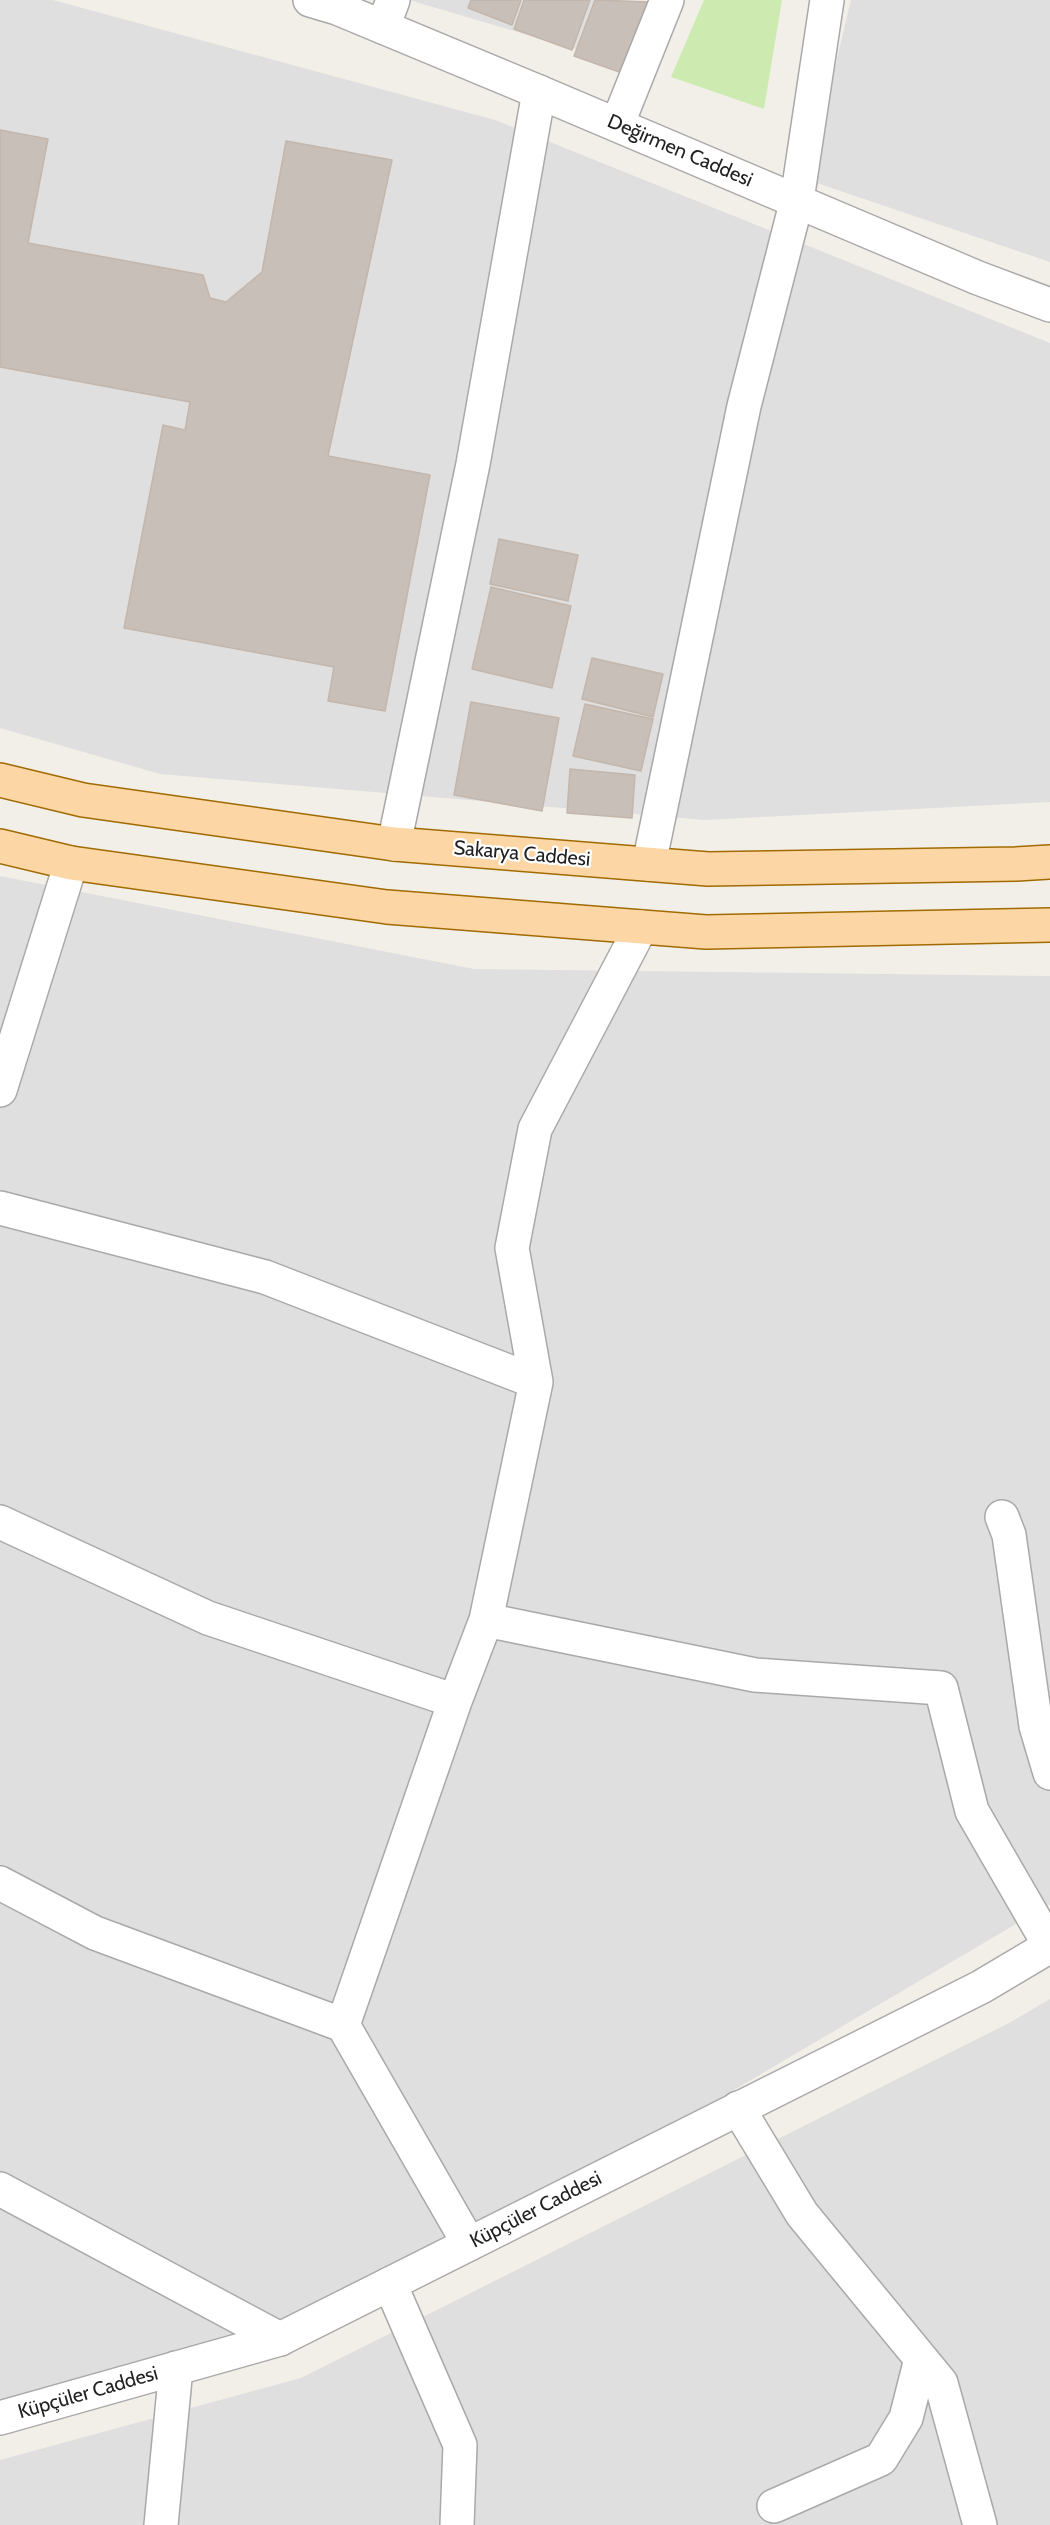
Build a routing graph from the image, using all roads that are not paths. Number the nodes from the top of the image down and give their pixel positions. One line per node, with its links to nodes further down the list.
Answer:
1 (310, 0): 4 (street, Değirmen Caddesi)
2 (667, 0): 6 (street)
3 (827, 0): 7 (street)
4 (388, 13): 5 (street, Değirmen Caddesi)
5 (539, 92): 6 (street, Değirmen Caddesi); 10 (street)
6 (617, 124): 7 (street, Değirmen Caddesi)
7 (796, 200): 8 (street, Değirmen Caddesi); 14 (street)
8 (1050, 305)
9 (0, 780): 10 (main road, Sakarya Caddesi)
10 (394, 844): 14 (main road, Sakarya Caddesi)
11 (0, 846): 13 (main road)
12 (1050, 861): 14 (main road, Sakarya Caddesi)
13 (71, 862): 16 (main road); 17 (street)
14 (650, 864)
15 (1050, 925): 16 (main road)
16 (641, 927): 19 (street)
17 (0, 1090)
18 (0, 1208): 19 (street)
19 (536, 1382): 22 (street)
20 (1002, 1517): 24 (street)
21 (0, 1522): 23 (street)
22 (486, 1620): 23 (street); 26 (street)
23 (454, 1701): 27 (street)
24 (1050, 1773)
25 (0, 1883): 27 (street)
26 (1050, 1946): 28 (street, Küpçüler Caddesi)
27 (343, 2025): 30 (street)
28 (738, 2109): 30 (street, Küpçüler Caddesi); 33 (street)
29 (0, 2189): 32 (street)
30 (469, 2244): 31 (street, Küpçüler Caddesi)
31 (390, 2284): 32 (street, Küpçüler Caddesi); 38 (street)
32 (280, 2339): 34 (street, Küpçüler Caddesi)
33 (921, 2359): 36 (street); 39 (street)
34 (176, 2368): 35 (street, Küpçüler Caddesi); 37 (street)
35 (0, 2418)
36 (774, 2506)
37 (161, 2525)
38 (457, 2525)
39 (980, 2525)

